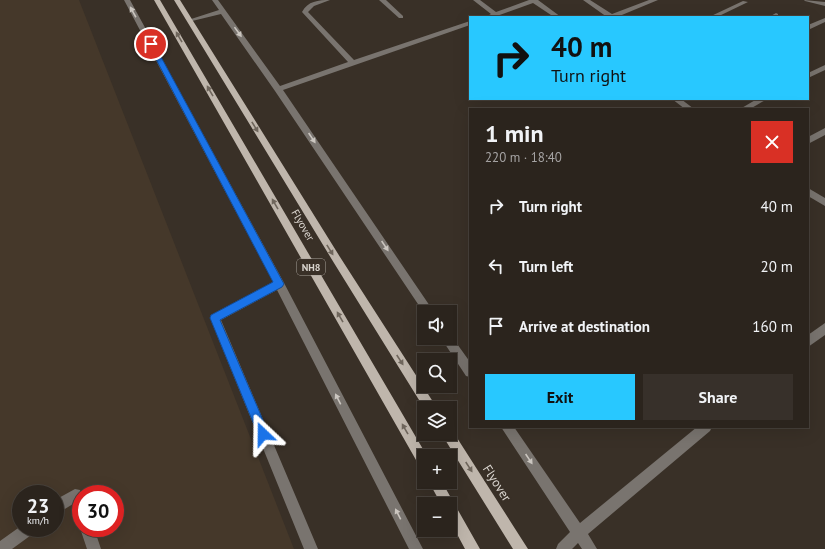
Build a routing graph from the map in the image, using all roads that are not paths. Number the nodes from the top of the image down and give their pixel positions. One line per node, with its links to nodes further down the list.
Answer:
1 (127, 0): 39 (street, one-way to 1)
2 (158, 0): 49 (main road, Flyover / NH8, one-way to 2)
3 (177, 0): 24 (main road, NH8)
4 (215, 0): 15 (street)
5 (327, 0): 12 (street)
6 (382, 0): 22 (street)
7 (476, 0): 16 (street)
8 (535, 0): 16 (street); 18 (street)
9 (586, 0): 19 (street)
10 (655, 0): 20 (street)
11 (807, 0): 14 (street)
12 (309, 2): 27 (street)
13 (745, 2): 21 (street)
14 (825, 4)
15 (223, 11): 24 (street); 30 (street, one-way to 30)
16 (495, 14): 17 (street)
17 (490, 16)
18 (557, 16)
19 (610, 16)
20 (614, 16)
21 (714, 16)
22 (401, 17)
23 (825, 20): 26 (street)
24 (190, 21): 45 (main road, Flyover / NH8, one-way to 45)
25 (469, 23): 27 (street)
26 (809, 28)
27 (354, 64): 30 (street)
28 (825, 67): 29 (street)
29 (809, 75)
30 (278, 89): 40 (street, one-way to 40)
31 (677, 100): 33 (street)
32 (761, 100): 34 (street)
33 (689, 108)
34 (746, 108)
35 (825, 131): 36 (street)
36 (809, 140)
37 (809, 192): 38 (street)
38 (825, 203)
39 (279, 284): 56 (street); 57 (street, one-way to 39)
40 (425, 305)
41 (825, 328): 42 (street)
42 (809, 341)
43 (452, 345): 44 (street)
44 (469, 371)
45 (427, 401)
46 (508, 428): 51 (street, one-way to 51)
47 (705, 428): 51 (street)
48 (452, 441): 59 (main road, Flyover, one-way to 59)
49 (417, 451)
50 (457, 520): 58 (main road)
51 (578, 532): 60 (street); 61 (street)
52 (17, 537): 54 (street)
53 (90, 537): 55 (street)
54 (1, 549)
55 (94, 549)
56 (311, 549)
57 (416, 549)
58 (473, 549)
59 (521, 549)
60 (563, 549)
61 (590, 549)

